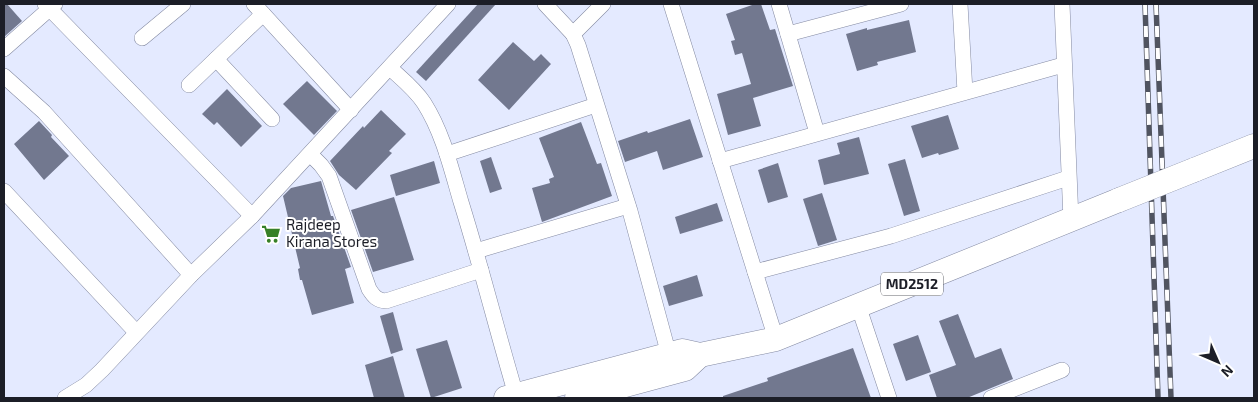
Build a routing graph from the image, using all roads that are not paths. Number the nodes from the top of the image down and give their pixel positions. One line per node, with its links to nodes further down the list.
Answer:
1 (448, 4): 19 (street)
2 (545, 4): 13 (street)
3 (603, 4): 13 (street)
4 (671, 4): 30 (street)
5 (778, 4): 14 (street)
6 (900, 4): 12 (street)
7 (960, 4): 22 (street)
8 (1062, 4): 18 (street)
9 (50, 5): 16 (street); 34 (street)
10 (173, 7): 15 (street)
11 (259, 9): 17 (street); 24 (street)
12 (863, 9): 14 (street)
13 (573, 34): 23 (street)
14 (788, 34): 26 (street)
15 (142, 38)
16 (4, 49)
17 (216, 59): 21 (street); 25 (street)
18 (1063, 65): 22 (street); 31 (street)
19 (390, 68): 24 (street); 29 (street)
20 (4, 76): 39 (street)
21 (189, 85)
22 (965, 92): 26 (street)
23 (596, 105): 29 (street); 33 (street)
24 (351, 110): 28 (street)
25 (272, 119)
26 (817, 133): 30 (street)
27 (1254, 146): 35 (main road, MD2512, bridge)
28 (310, 154): 34 (street); 37 (street)
29 (447, 154): 36 (street)
30 (720, 161): 38 (street)
31 (1068, 178): 35 (street); 38 (street)
32 (4, 191): 41 (street)
33 (628, 206): 36 (street); 43 (street)
34 (252, 216): 39 (street)
35 (1071, 220): 40 (main road, MD2512)
36 (476, 251): 37 (street)
37 (481, 270): 47 (street)
38 (755, 272): 42 (street)
39 (191, 275): 41 (street)
40 (858, 305): 42 (main road, MD2512); 50 (street)
41 (136, 332): 48 (street)
42 (776, 338): 44 (main road, MD2512)
43 (669, 355): 44 (main road, MD2512); 47 (main road, MD2512)
44 (700, 355): 49 (main road, MD2512)
45 (1062, 370): 46 (street)
46 (1014, 394): 51 (street)
47 (511, 397)
48 (65, 398)
49 (577, 398)
50 (889, 398)
51 (991, 398)

